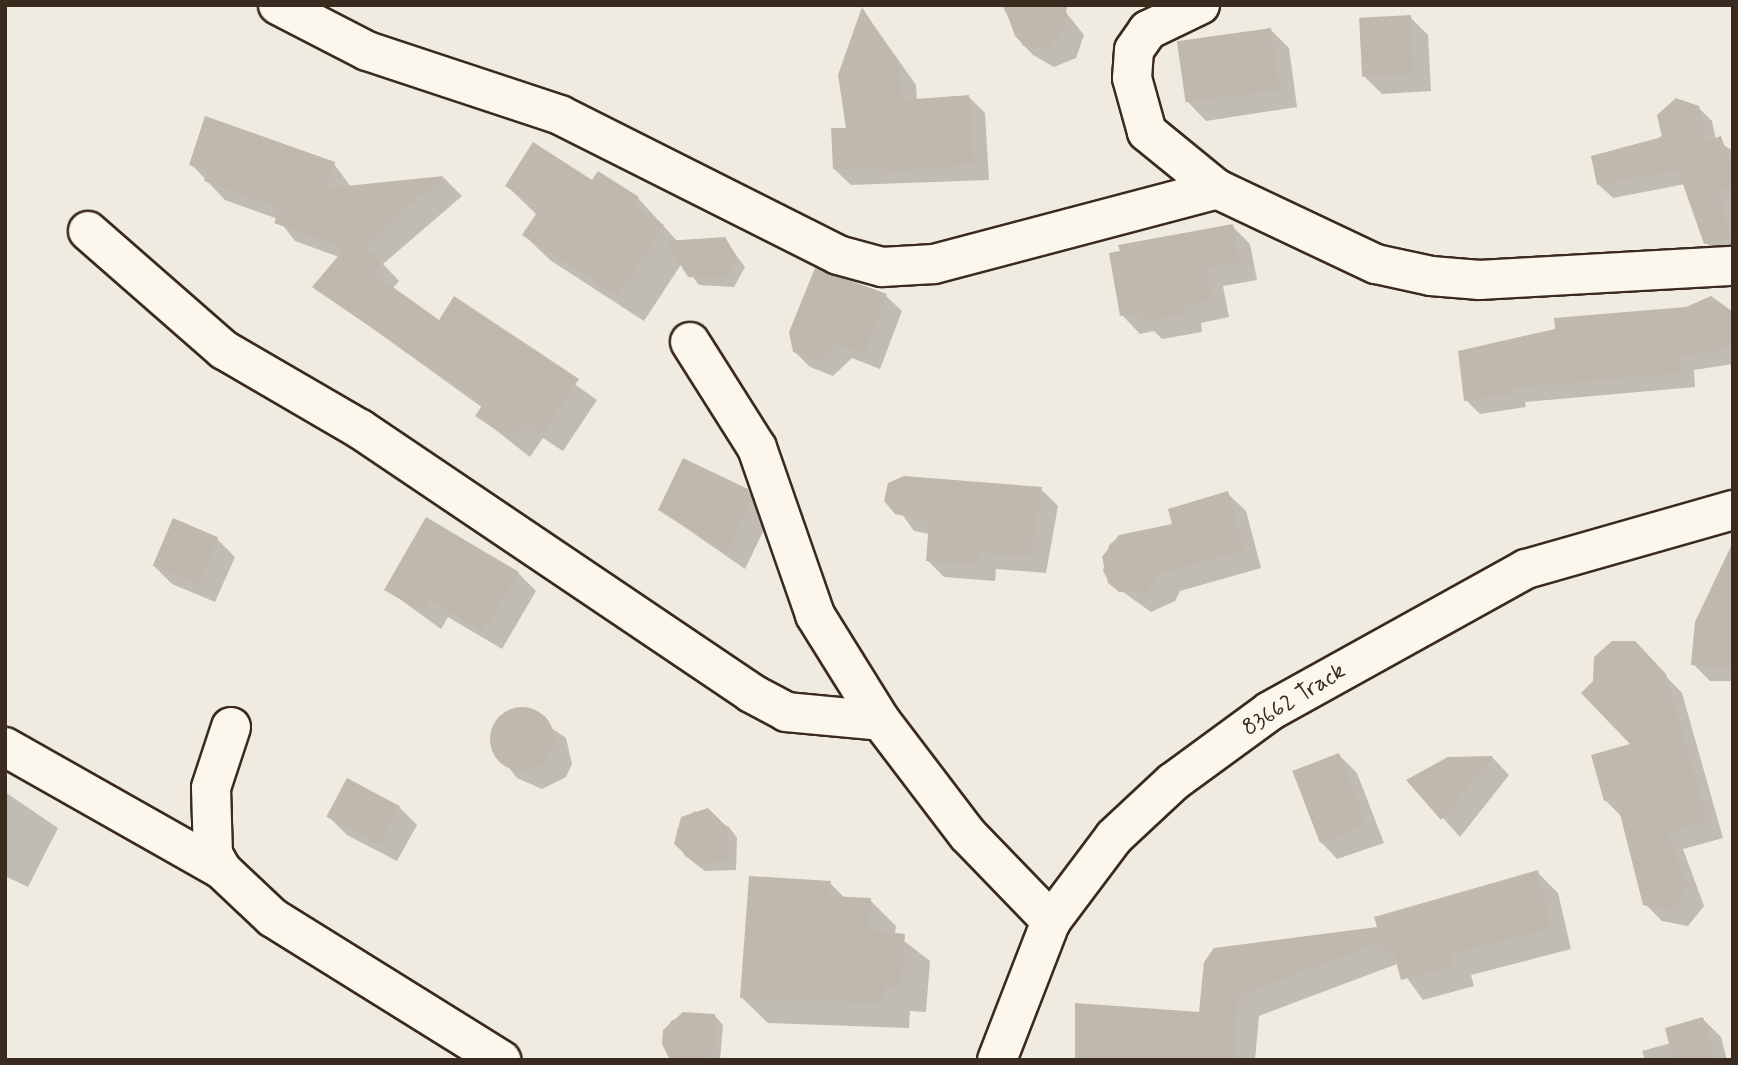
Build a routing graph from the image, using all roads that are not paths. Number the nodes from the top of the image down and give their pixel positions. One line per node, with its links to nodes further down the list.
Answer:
1 (278, 5): 3 (street)
2 (1200, 5): 3 (street)
3 (1217, 189): 5 (street)
4 (88, 231): 8 (street)
5 (1733, 266)
6 (690, 342): 8 (street)
7 (1733, 510): 12 (street, 83662 Track)
8 (881, 721): 12 (street)
9 (231, 727): 11 (street)
10 (5, 747): 11 (street)
11 (222, 870): 13 (street)
12 (1051, 921): 14 (street, 83662 Track)
13 (501, 1060)
14 (997, 1060)

